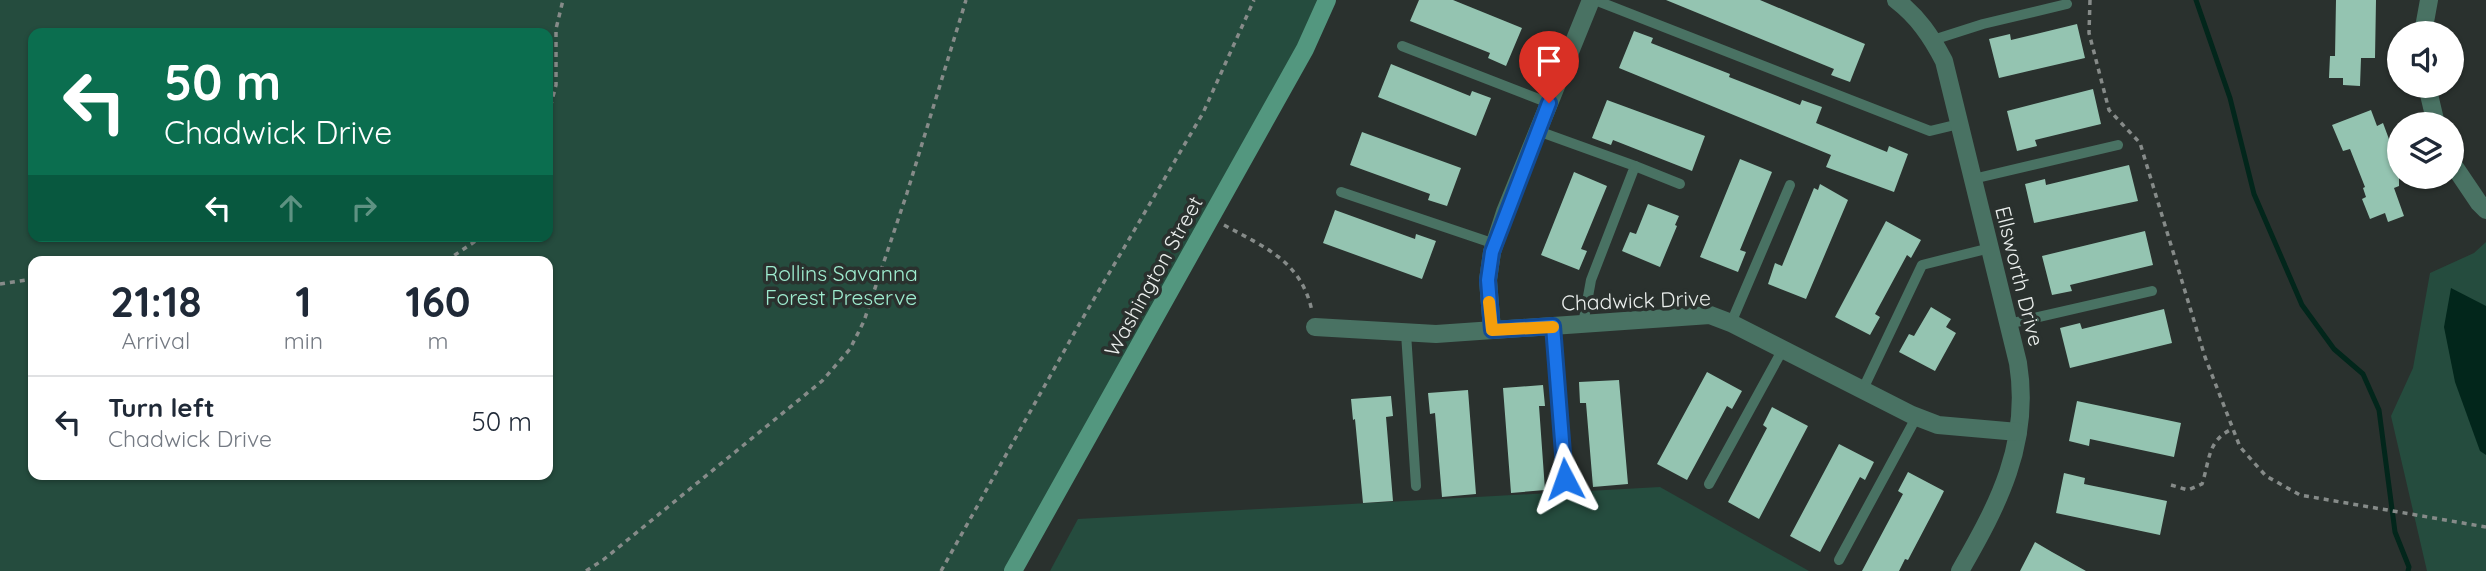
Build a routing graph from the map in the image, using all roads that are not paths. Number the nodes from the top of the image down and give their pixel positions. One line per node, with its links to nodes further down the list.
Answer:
1 (1326, 0): 39 (main road, Washington Street)
2 (1593, 0): 9 (street); 10 (lane)
3 (1896, 0): 7 (street, Ellsworth Drive)
4 (2429, 0): 6 (street)
5 (2067, 4): 7 (lane)
6 (2425, 21)
7 (1933, 40): 10 (street, Ellsworth Drive)
8 (1402, 46): 9 (lane)
9 (1549, 103): 11 (street)
10 (1959, 124): 14 (street, Ellsworth Drive)
11 (1538, 131): 13 (lane); 20 (street)
12 (2118, 145): 14 (lane)
13 (1635, 166): 16 (lane); 24 (lane)
14 (1973, 179): 21 (street, Ellsworth Drive)
15 (2464, 181): 19 (street)
16 (1680, 184)
17 (1790, 185): 23 (lane)
18 (1341, 192): 20 (lane)
19 (2486, 210)
20 (1494, 244): 28 (street)
21 (1990, 248): 25 (street, Ellsworth Drive); 31 (lane)
22 (2152, 291): 25 (lane)
23 (1731, 323): 24 (street, Chadwick Drive); 30 (street, Chadwick Drive)
24 (1583, 324): 26 (street, Chadwick Drive)
25 (2008, 324): 33 (street, Ellsworth Drive)
26 (1553, 326): 28 (street, Chadwick Drive); 34 (lane)
27 (1315, 327): 29 (street, Chadwick Drive)
28 (1492, 330): 29 (street, Chadwick Drive)
29 (1406, 333): 36 (lane)
30 (1783, 349): 31 (street, Chadwick Drive); 35 (lane)
31 (1863, 389): 32 (street, Chadwick Drive)
32 (1917, 416): 33 (street, Chadwick Drive); 37 (lane)
33 (2018, 432): 38 (street, Ellsworth Drive)
34 (1565, 479)
35 (1709, 484)
36 (1416, 486)
37 (1839, 560)
38 (1964, 570)
39 (1013, 571)

